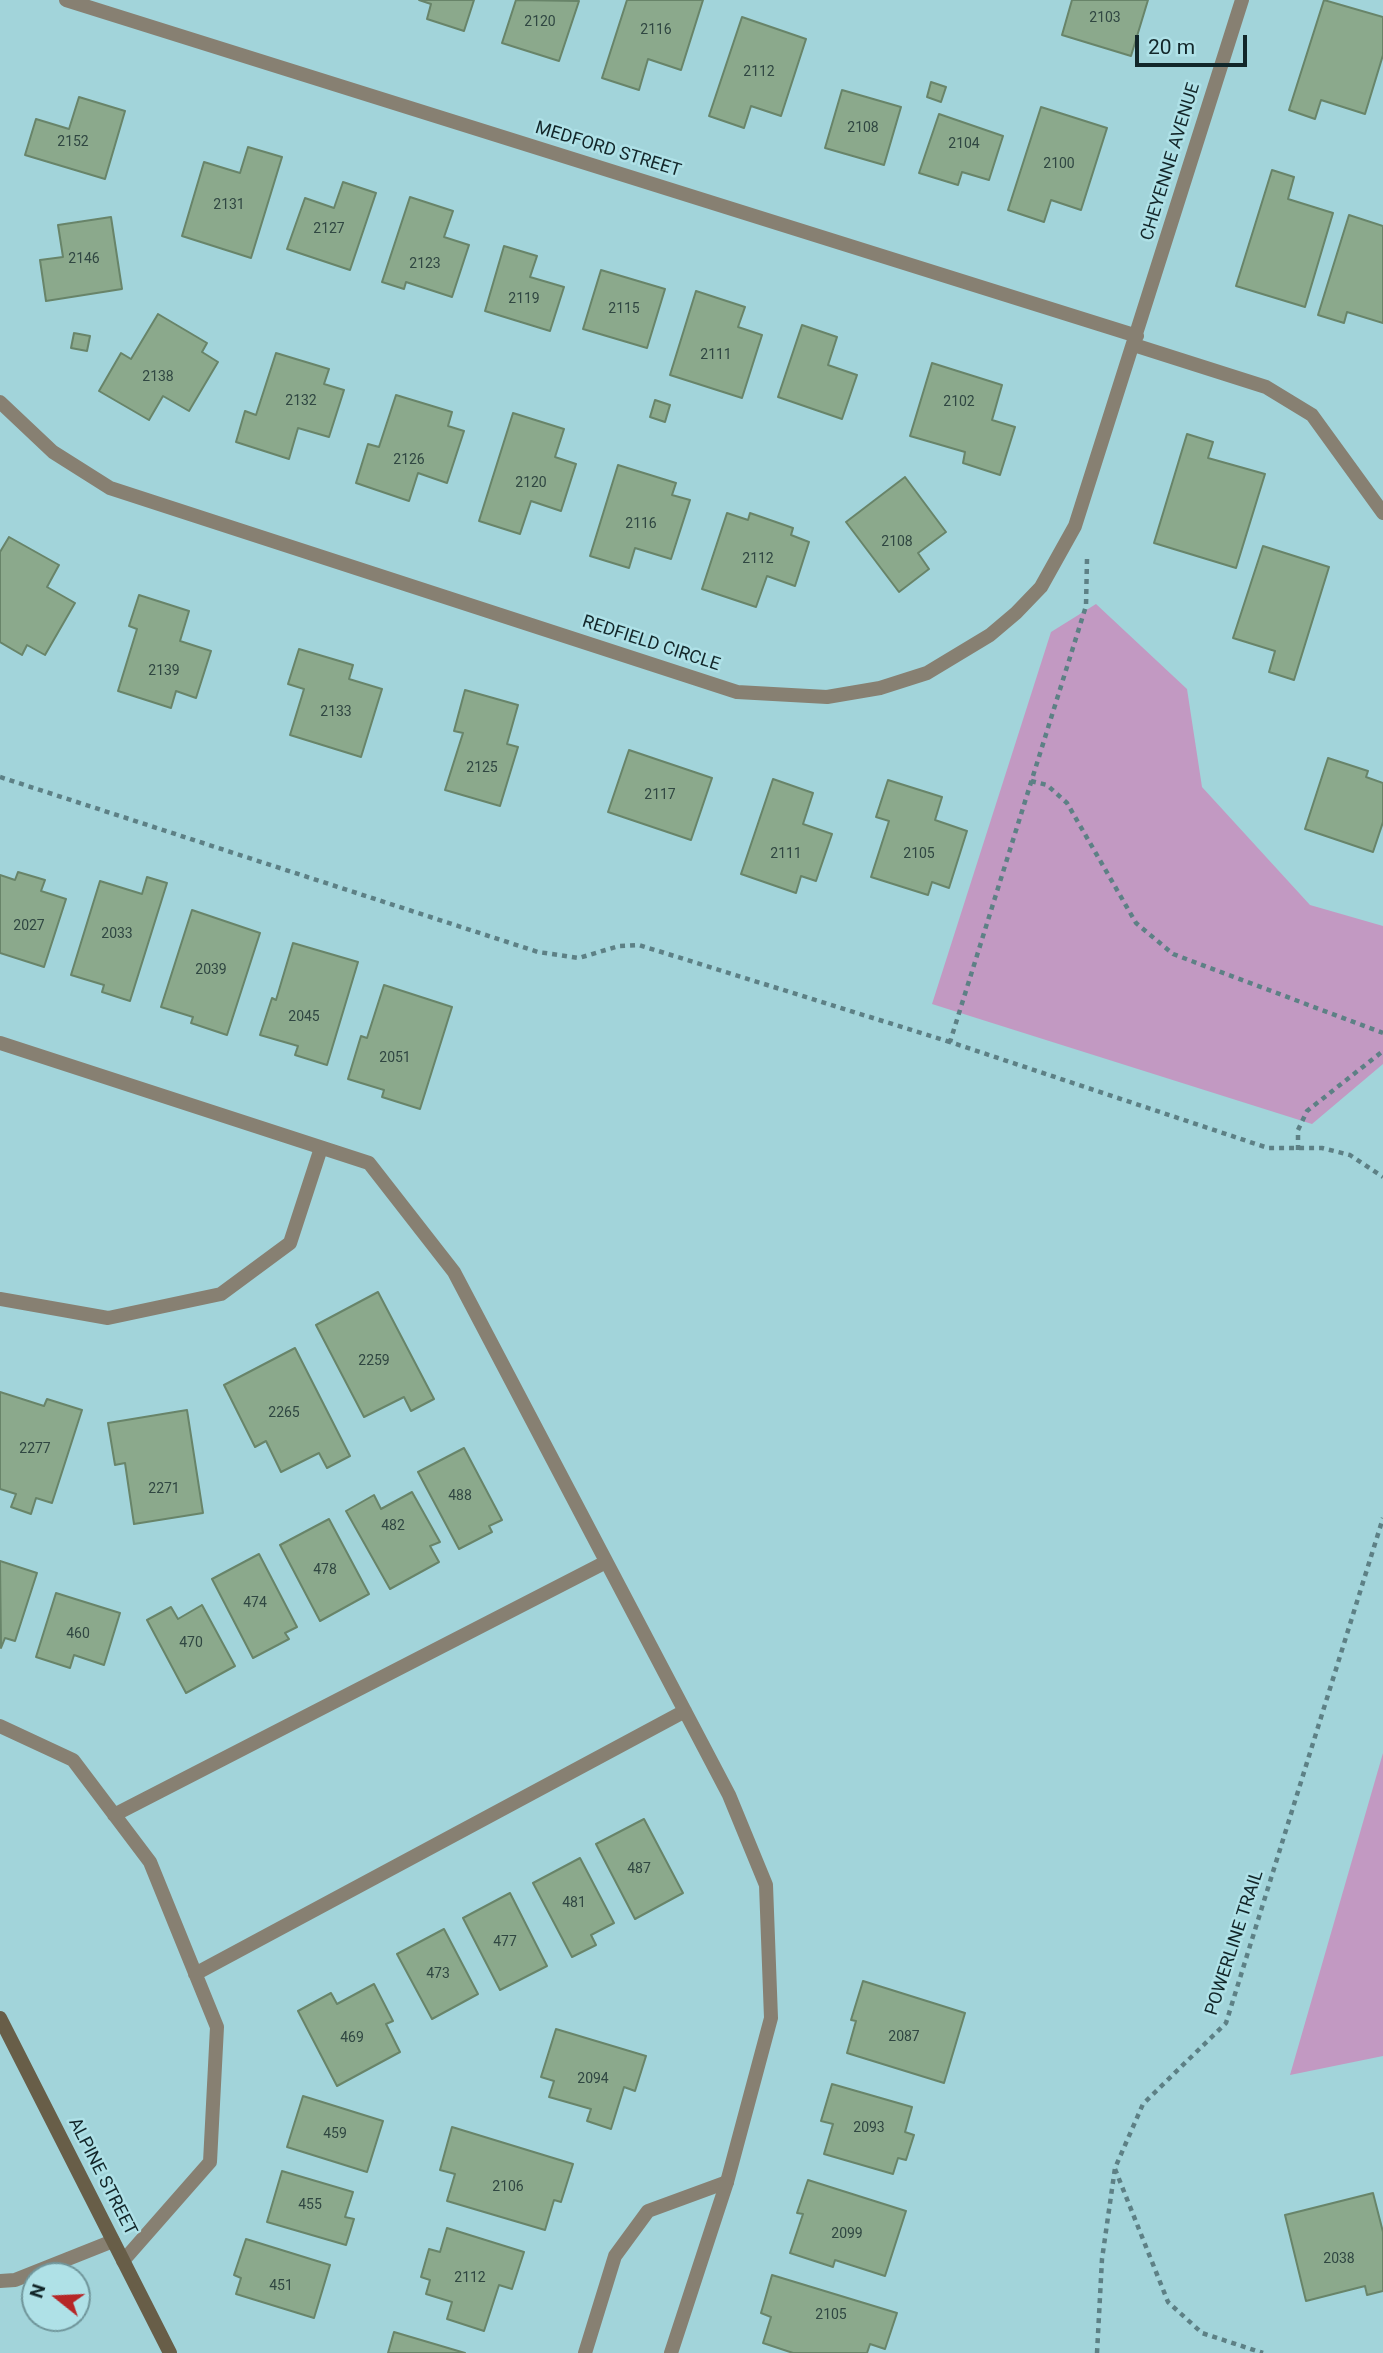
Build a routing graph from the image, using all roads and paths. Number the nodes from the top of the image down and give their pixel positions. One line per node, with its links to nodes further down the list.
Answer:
1 (66, 0): 3 (street, MEDFORD STREET)
2 (1242, 0): 3 (street, CHEYENNE AVENUE)
3 (1136, 341): 5 (street, MEDFORD STREET); 6 (street, REDFIELD CIRCLE)
4 (0, 402): 6 (street, REDFIELD CIRCLE)
5 (1383, 513)
6 (1075, 526): 8 (path)
7 (0, 777): 10 (path)
8 (1031, 780): 9 (path); 10 (path)
9 (1383, 1033)
10 (950, 1042): 14 (path)
11 (0, 1043): 13 (street)
12 (1383, 1051): 14 (path)
13 (321, 1148): 16 (street); 18 (street)
14 (1298, 1150): 15 (path)
15 (1383, 1177)
16 (0, 1298)
17 (1383, 1518): 24 (path, POWERLINE TRAIL)
18 (606, 1562): 19 (street); 21 (street)
19 (685, 1711): 22 (street); 25 (street)
20 (0, 1726): 21 (street)
21 (114, 1815): 22 (street)
22 (195, 1974): 27 (street)
23 (0, 2018): 26 (street, ALPINE STREET)
24 (1115, 2168): 32 (path, POWERLINE TRAIL); 33 (path)
25 (727, 2182): 30 (street); 31 (street)
26 (113, 2241): 27 (street, ALPINE STREET); 28 (street)
27 (123, 2261): 29 (street, ALPINE STREET)
28 (0, 2281)
29 (170, 2353)
30 (585, 2353)
31 (671, 2353)
32 (1097, 2353)
33 (1263, 2353)

